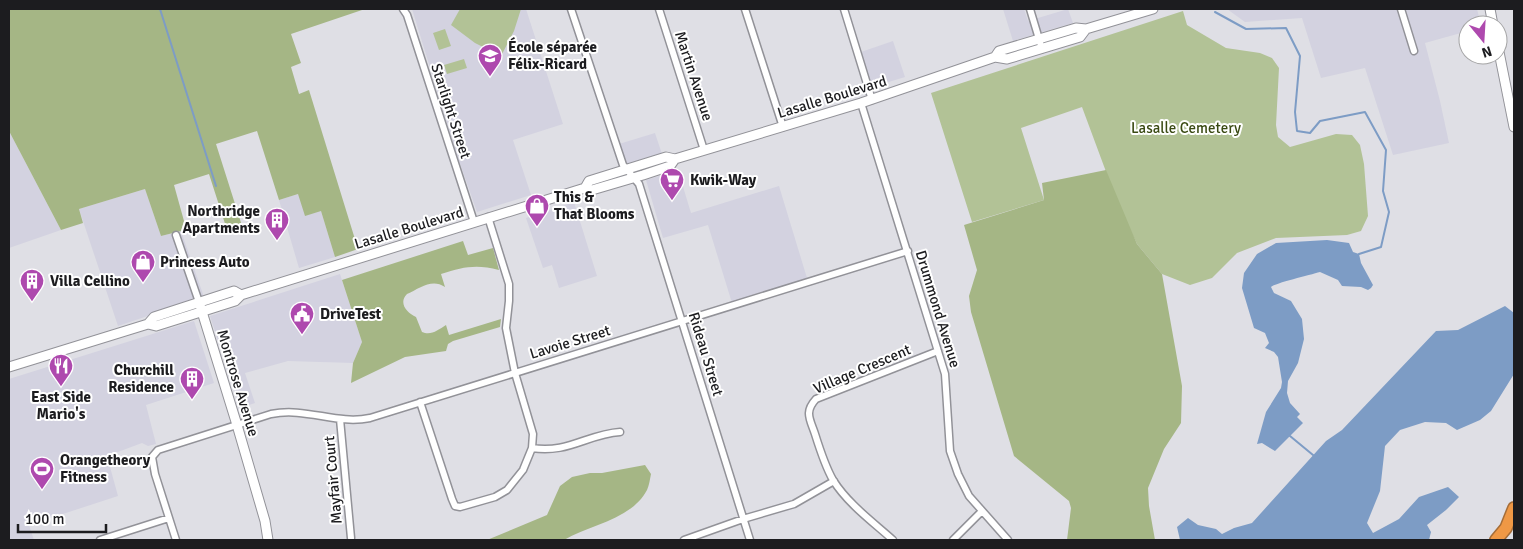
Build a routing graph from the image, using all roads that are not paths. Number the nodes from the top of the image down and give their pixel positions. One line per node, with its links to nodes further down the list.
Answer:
1 (403, 9): 25 (street, Starlight Street)
2 (573, 9): 21 (street, Rideau Street)
3 (659, 9): 19 (street, Martin Avenue)
4 (745, 9): 17 (street)
5 (844, 9): 15 (street)
6 (1030, 9): 10 (street)
7 (1153, 9): 9 (main road, Lasalle Boulevard)
8 (1401, 9): 12 (street)
9 (1086, 28): 10 (main road, Lasalle Boulevard); 11 (main road, Lasalle Boulevard)
10 (1039, 39): 11 (street); 13 (main road, Lasalle Boulevard)
11 (1042, 49): 13 (main road, Lasalle Boulevard)
12 (1414, 50)
13 (995, 57): 15 (main road, Lasalle Boulevard)
14 (1502, 65): 18 (main road)
15 (872, 100): 16 (main road, Lasalle Boulevard)
16 (861, 103): 17 (main road, Lasalle Boulevard); 27 (street, Drummond Avenue)
17 (783, 127): 19 (main road, Lasalle Boulevard)
18 (1514, 127)
19 (704, 150): 20 (main road, Lasalle Boulevard)
20 (676, 159): 21 (main road, Lasalle Boulevard); 22 (main road, Lasalle Boulevard)
21 (626, 169): 22 (street, Rideau Street); 23 (main road, Lasalle Boulevard)
22 (634, 178): 23 (main road, Lasalle Boulevard); 31 (street, Rideau Street)
23 (586, 188): 24 (main road, Lasalle Boulevard)
24 (488, 217): 25 (main road, Lasalle Boulevard); 35 (street)
25 (474, 222): 28 (main road, Lasalle Boulevard)
26 (176, 235): 29 (street, Montrose Avenue)
27 (908, 252): 31 (street, Lavoie Street); 33 (street, Drummond Avenue)
28 (241, 295): 29 (main road, Lasalle Boulevard); 30 (main road, Lasalle Boulevard)
29 (199, 302): 30 (main road, Montrose Avenue); 32 (main road, Lasalle Boulevard)
30 (202, 312): 32 (main road, Lasalle Boulevard); 38 (main road, Montrose Avenue)
31 (682, 320): 35 (street, Lavoie Street); 45 (street, Rideau Street)
32 (148, 324): 34 (main road, Lasalle Boulevard)
33 (938, 351): 41 (street, Village Crescent); 43 (street, Drummond Avenue)
34 (9, 367)
35 (515, 372): 36 (street, Lavoie Street); 40 (street)
36 (420, 402): 37 (street, Lavoie Street); 40 (street)
37 (340, 419): 38 (street, Lavoie Street); 46 (street, Mayfair Court)
38 (237, 424): 44 (street, Lavoie Street); 49 (main road, Montrose Avenue)
39 (620, 432): 40 (street)
40 (532, 448)
41 (834, 481): 45 (street); 52 (street, Village Crescent)
42 (1514, 508): 55 (highway)
43 (982, 512): 53 (street); 54 (street, Drummond Avenue)
44 (169, 518): 47 (street); 48 (street)
45 (744, 520): 50 (street); 51 (street, Rideau Street)
46 (351, 538)
47 (100, 540)
48 (176, 540)
49 (268, 540)
50 (684, 540)
51 (750, 540)
52 (893, 540)
53 (953, 540)
54 (1008, 540)
55 (1496, 540)

